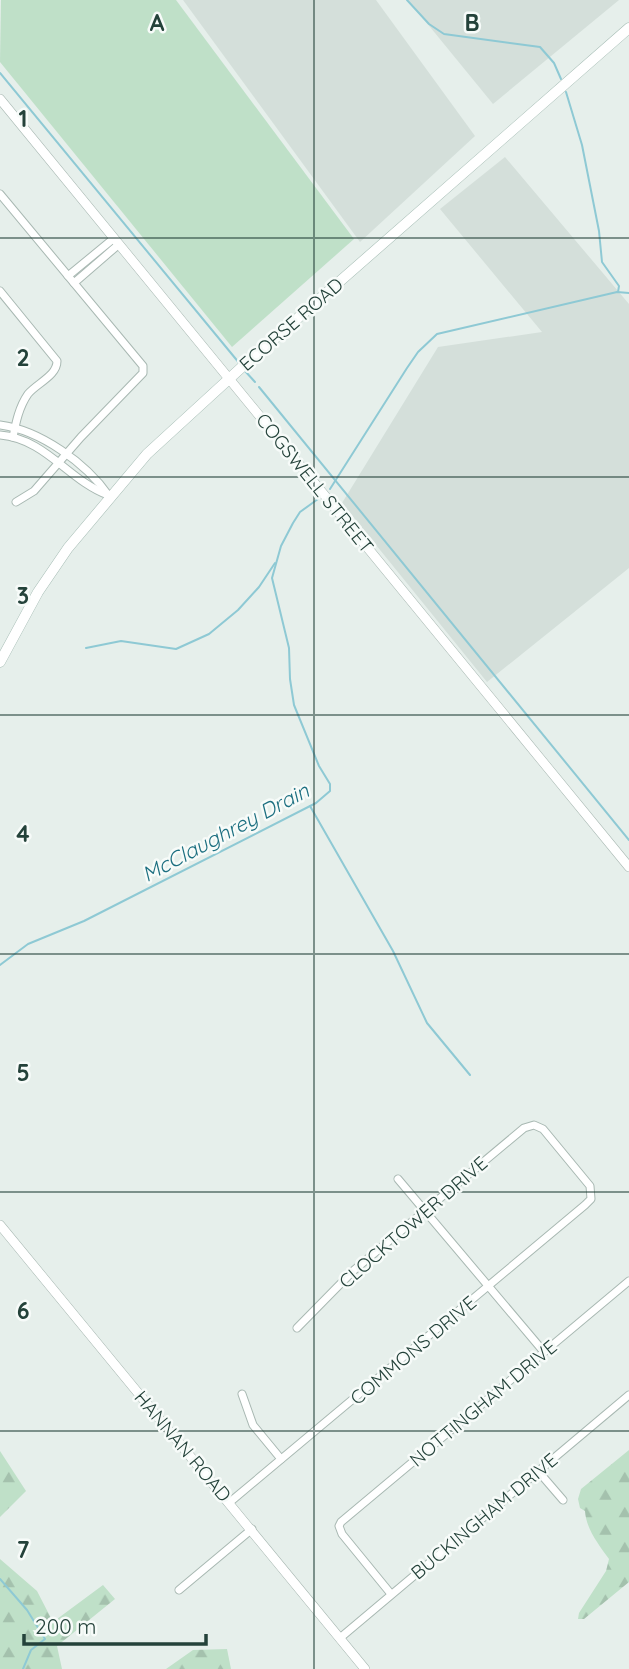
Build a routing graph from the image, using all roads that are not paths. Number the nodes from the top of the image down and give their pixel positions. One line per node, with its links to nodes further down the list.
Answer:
1 (629, 28): 8 (main road, ECORSE ROAD)
2 (0, 99): 4 (street, COGSWELL STREET)
3 (0, 194): 5 (street)
4 (116, 242): 5 (street); 6 (street); 8 (street, COGSWELL STREET)
5 (68, 276): 6 (street)
6 (74, 283): 13 (street)
7 (0, 291): 10 (street)
8 (229, 379): 15 (main road, ECORSE ROAD); 18 (street, COGSWELL STREET)
9 (0, 425): 10 (street)
10 (15, 427): 12 (street); 13 (street)
11 (0, 435): 12 (street)
12 (13, 437): 14 (street)
13 (66, 455): 14 (street); 15 (street)
14 (60, 463): 15 (street); 16 (street)
15 (110, 496): 17 (main road, ECORSE ROAD)
16 (16, 502)
17 (0, 662)
18 (629, 867)
19 (534, 1125): 21 (street, CLOCKTOWER DRIVE); 24 (street, COMMONS DRIVE)
20 (398, 1179): 21 (street)
21 (424, 1212): 24 (street); 25 (street, CLOCKTOWER DRIVE)
22 (0, 1224): 32 (street, HANNAN ROAD)
23 (628, 1285): 26 (street, NOTTINGHAM DRIVE)
24 (488, 1287): 26 (street); 29 (street, COMMONS DRIVE)
25 (297, 1328)
26 (544, 1352): 35 (street, NOTTINGHAM DRIVE)
27 (242, 1394): 29 (street)
28 (629, 1395): 30 (street, BUCKINGHAM DRIVE)
29 (281, 1460): 32 (street, COMMONS DRIVE)
30 (538, 1471): 31 (street); 35 (street, BUCKINGHAM DRIVE)
31 (563, 1500)
32 (230, 1502): 33 (street, HANNAN ROAD)
33 (252, 1530): 34 (street); 36 (street, HANNAN ROAD)
34 (178, 1590)
35 (391, 1594): 36 (street, BUCKINGHAM DRIVE)
36 (340, 1638): 37 (street, HANNAN ROAD)
37 (365, 1669)

